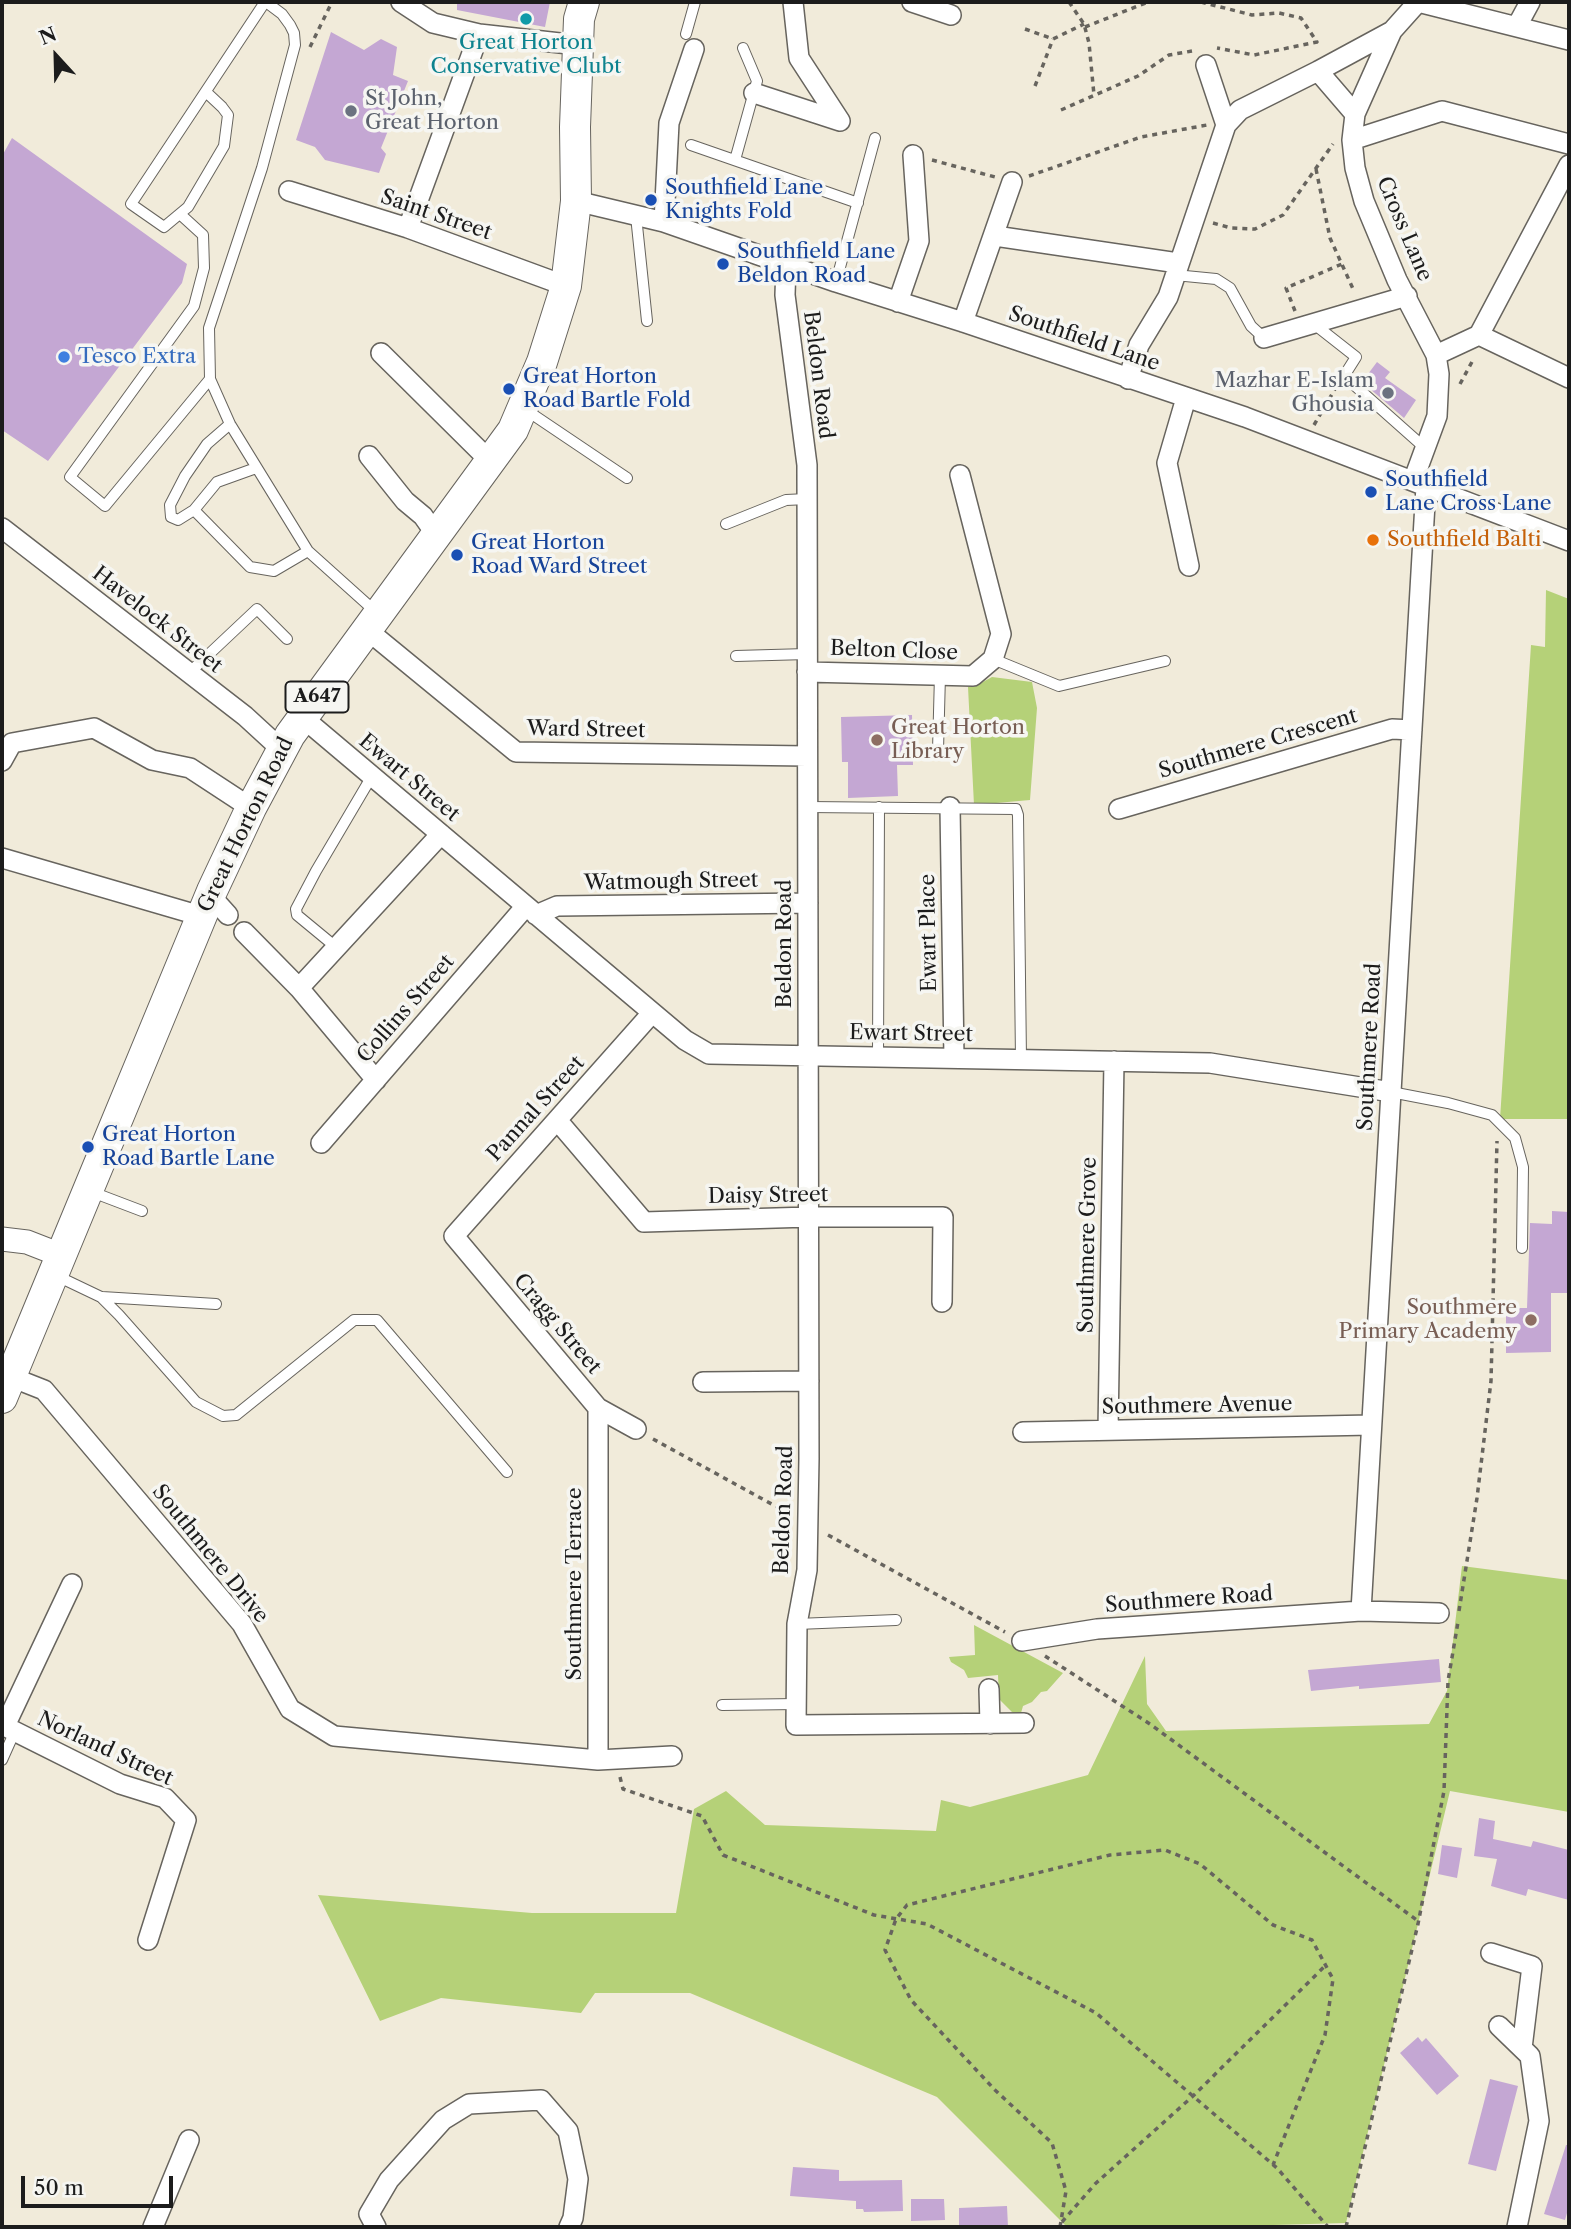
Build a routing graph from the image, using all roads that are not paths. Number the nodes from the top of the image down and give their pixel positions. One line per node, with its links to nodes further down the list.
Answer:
1 (266, 2): 19 (lane); 53 (lane)
2 (401, 2): 12 (street)
3 (584, 2): 15 (main road, Great Horton Road / A647)
4 (695, 2): 14 (lane)
5 (793, 2): 20 (street)
6 (912, 2): 9 (street)
7 (1418, 2): 10 (street); 11 (street, Cross Lane)
8 (1530, 2): 10 (street)
9 (951, 15)
10 (1517, 26): 13 (street)
11 (1392, 31): 18 (street); 21 (street, Cross Lane)
12 (479, 33): 15 (street); 37 (street)
13 (1569, 40)
14 (690, 42): 36 (street)
15 (578, 45): 32 (main road, Great Horton Road / A647)
16 (743, 48): 20 (lane)
17 (1206, 65): 22 (street)
18 (1318, 71): 21 (street); 22 (street)
19 (206, 92): 34 (lane); 34 (lane)
20 (754, 93): 28 (lane)
21 (1355, 114): 24 (street, Cross Lane)
22 (1226, 125): 40 (street)
23 (875, 138): 33 (lane)
24 (1352, 140): 25 (street); 43 (street, Cross Lane)
25 (1569, 144)
26 (691, 145): 28 (lane)
27 (913, 155): 44 (street)
28 (735, 160): 33 (lane)
29 (1569, 164): 48 (street)
30 (1012, 182): 38 (street)
31 (289, 191): 37 (street, Saint Street)
32 (576, 201): 35 (street, Southfield Lane); 42 (main road, Great Horton Road / A647)
33 (858, 203): 41 (lane)
34 (180, 214): 53 (lane)
35 (636, 216): 36 (street, Southfield Lane); 45 (lane)
36 (664, 222): 39 (street, Southfield Lane)
37 (408, 228): 42 (street, Saint Street)
38 (995, 236): 40 (street); 46 (street)
39 (786, 265): 41 (street, Southfield Lane); 65 (street, Beldon Road)
40 (1176, 269): 49 (lane); 54 (street)
41 (836, 282): 44 (street, Southfield Lane)
42 (566, 286): 56 (main road, Great Horton Road / A647)
43 (1407, 296): 47 (street); 51 (street, Cross Lane)
44 (898, 302): 46 (street, Southfield Lane)
45 (647, 321)
46 (962, 321): 54 (street, Southfield Lane)
47 (1308, 326): 49 (street); 58 (lane)
48 (1479, 335): 51 (street); 52 (street)
49 (1264, 338)
50 (381, 353): 60 (street)
51 (1437, 355): 58 (street, Cross Lane)
52 (1569, 378)
53 (210, 379): 57 (lane)
54 (1128, 379): 55 (street, Southfield Lane)
55 (1186, 398): 64 (street, Southfield Lane); 72 (street)
56 (523, 408): 60 (main road, Great Horton Road / A647); 63 (lane)
57 (230, 424): 61 (lane); 66 (lane)
58 (1425, 448): 64 (street, Cross Lane)
59 (369, 456): 69 (street)
60 (491, 462): 69 (main road, Great Horton Road / A647)
61 (256, 468): 66 (lane); 71 (lane)
62 (960, 475): 76 (street)
63 (627, 478)
64 (1419, 484): 70 (street, Southfield Lane); 82 (street, Southmere Road)
65 (807, 499): 67 (lane); 78 (street, Beldon Road)
66 (194, 510): 71 (lane)
67 (726, 524)
68 (2, 528): 79 (street, Havelock Street)
69 (437, 536): 73 (main road, Great Horton Road / A647)
70 (1569, 541)
71 (308, 551): 73 (lane)
72 (1188, 566)
73 (371, 621): 81 (main road, Great Horton Road / A647); 86 (street, Ward Street)
74 (287, 639): 79 (lane)
75 (736, 656): 78 (lane)
76 (993, 659): 77 (lane); 80 (street, Belton Close)
77 (1166, 661)
78 (807, 663): 80 (street, Belton Close); 86 (street, Beldon Road)
79 (189, 673): 84 (street, Havelock Street)
80 (940, 675): 85 (lane)
81 (302, 718): 84 (main road, Great Horton Road / A647); 88 (street, Ewart Street)
82 (1412, 730): 93 (street, Southmere Crescent); 109 (street, Southmere Road)
83 (7, 741): 87 (street); 92 (street)
84 (282, 750): 92 (main road, Great Horton Road / A647)
85 (937, 750)
86 (807, 756): 89 (street, Beldon Road)
87 (2, 761)
88 (372, 776): 94 (street, Ewart Street); 100 (lane)
89 (808, 807): 90 (lane); 96 (street, Beldon Road)
90 (879, 807): 91 (lane); 104 (lane)
91 (950, 807): 105 (street, Ewart Place); 106 (lane)
92 (251, 808): 97 (main road, Great Horton Road / A647)
93 (1119, 809)
94 (441, 834): 98 (street, Ewart Street); 100 (street)
95 (2, 858): 97 (street)
96 (808, 903): 98 (street, Watmough Street); 103 (street, Beldon Road)
97 (213, 909): 112 (main road, Great Horton Road / A647)
98 (531, 910): 102 (street, Ewart Street); 108 (street, Collins Street)
99 (244, 932): 101 (street)
100 (337, 948): 101 (street)
101 (299, 988): 108 (street)
102 (652, 1013): 103 (street, Ewart Street); 110 (street, Pannal Street)
103 (808, 1055): 104 (street, Ewart Street); 114 (street, Beldon Road)
104 (878, 1056): 105 (street, Ewart Street)
105 (954, 1058): 106 (street, Ewart Street)
106 (1021, 1059): 107 (street, Ewart Street)
107 (1114, 1061): 109 (street, Ewart Street); 128 (street, Southmere Grove)
108 (376, 1080): 111 (street, Collins Street)
109 (1391, 1092): 117 (lane, Ewart Street); 126 (street, Southmere Road)
110 (557, 1120): 114 (street, Daisy Street); 115 (street, Pannal Street)
111 (321, 1143)
112 (88, 1191): 113 (lane); 118 (main road, Great Horton Road / A647)
113 (142, 1211)
114 (808, 1217): 120 (street, Daisy Street); 122 (street, Beldon Road)
115 (454, 1236): 125 (street, Cragg Street)
116 (2, 1239): 118 (street)
117 (1522, 1248)
118 (59, 1265): 119 (lane); 124 (main road, Great Horton Road / A647)
119 (101, 1297): 121 (lane); 130 (lane)
120 (942, 1301)
121 (216, 1304)
122 (809, 1381): 123 (street); 135 (street, Beldon Road)
123 (703, 1382)
124 (6, 1388): 144 (street, Southmere Drive)
125 (598, 1408): 127 (street, Cragg Street); 144 (street, Southmere Terrace)
126 (1371, 1425): 128 (street, Southmere Avenue); 132 (street, Southmere Road)
127 (636, 1429)
128 (1108, 1430): 129 (street, Southmere Avenue)
129 (1023, 1432)
130 (508, 1472)
131 (72, 1584): 142 (street)
132 (1361, 1611): 133 (street, Southmere Road); 136 (street, Southmere Road)
133 (1439, 1613)
134 (896, 1620): 135 (lane)
135 (797, 1624): 138 (street, Beldon Road)
136 (1021, 1641)
137 (989, 1689): 141 (street)
138 (797, 1704): 139 (lane); 141 (street)
139 (722, 1705)
140 (1024, 1723): 141 (street)
141 (990, 1724)
142 (7, 1727): 145 (lane); 146 (street, Norland Street)
143 (672, 1756): 144 (street, Southmere Drive)
144 (606, 1759)
145 (2, 1760)
146 (148, 1940)
147 (1491, 1953): 149 (street)
148 (1499, 2026): 149 (street)
149 (1522, 2048): 154 (street)
150 (189, 2140): 151 (street)
151 (153, 2227)
152 (376, 2227): 153 (street)
153 (569, 2227)
154 (1517, 2227)

